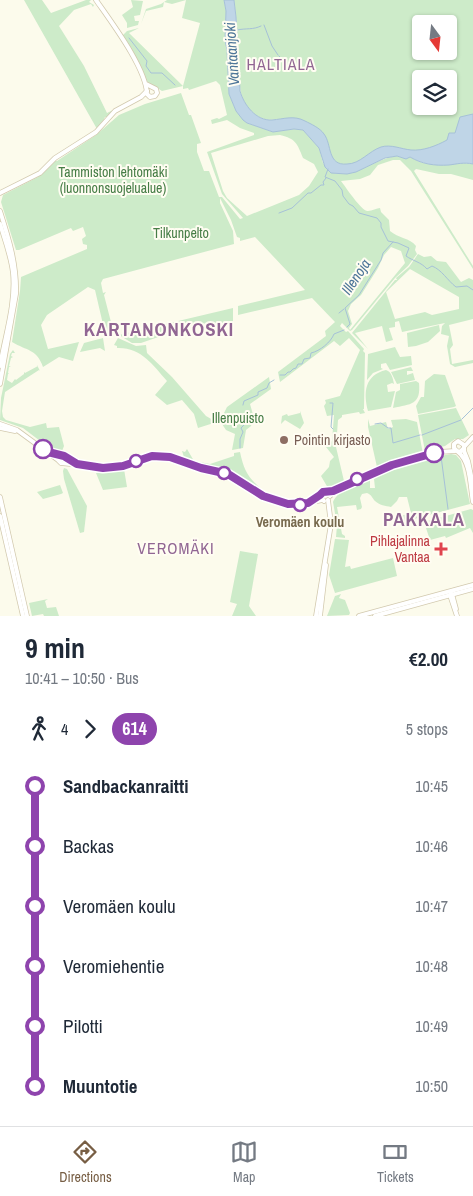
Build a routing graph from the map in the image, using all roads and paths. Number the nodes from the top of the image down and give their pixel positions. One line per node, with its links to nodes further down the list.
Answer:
1 (96, 0): 2 (main road)
2 (148, 90): 3 (main road); 4 (main road); 4 (main road)
3 (141, 96): 4 (main road); 5 (main road)
4 (149, 96)
5 (0, 194)
6 (0, 211): 9 (main road)
7 (0, 224): 8 (main road)
8 (0, 366)
9 (0, 384)
10 (0, 426): 18 (main road)
11 (473, 437): 13 (main road)
12 (454, 444): 13 (main road); 14 (main road); 15 (main road)
13 (463, 446): 14 (main road); 16 (main road)
14 (457, 451): 15 (main road); 19 (main road)
15 (439, 452): 18 (main road)
16 (473, 485)
17 (0, 497): 27 (main road)
18 (325, 497): 24 (main road)
19 (473, 502)
20 (0, 516): 26 (main road)
21 (473, 585): 23 (main road)
22 (473, 589): 23 (main road)
23 (451, 594): 25 (main road); 30 (main road); 31 (main road)
24 (320, 599): 28 (main road); 29 (main road)
25 (457, 614)
26 (23, 616)
27 (27, 616)
28 (316, 616)
29 (320, 616)
30 (359, 616)
31 (375, 616)

